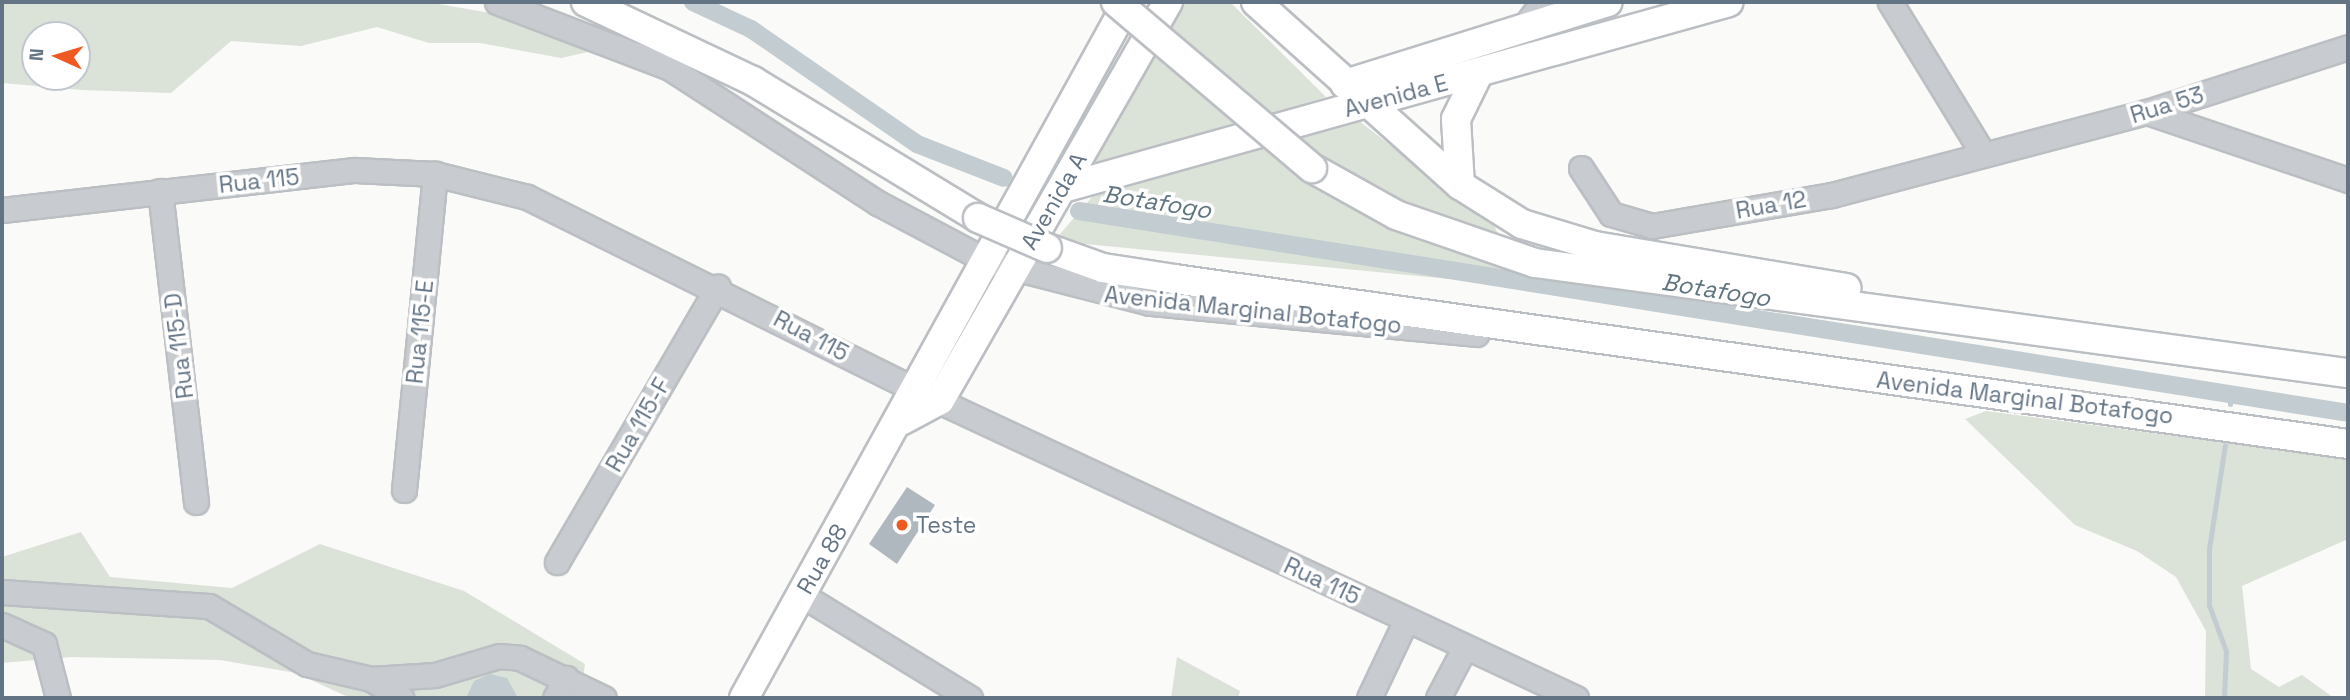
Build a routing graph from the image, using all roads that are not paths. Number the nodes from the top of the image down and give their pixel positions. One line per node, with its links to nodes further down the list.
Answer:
1 (498, 2): 24 (street, Avenida Marginal Botafogo)
2 (586, 2): 28 (main road, Avenida Marginal Botafogo, bridge)
3 (1116, 2): 27 (main road, bridge)
4 (1128, 2): 24 (main road, Avenida A)
5 (1168, 2): 21 (main road, Avenida A)
6 (1256, 2): 13 (main road)
7 (1608, 2): 10 (main road, Avenida E)
8 (1729, 2): 12 (main road, Avenida E)
9 (1890, 2): 16 (street)
10 (1535, 13): 13 (main road, Avenida E)
11 (2348, 47): 15 (street, Rua 53)
12 (1478, 74): 14 (main road, Avenida E); 20 (main road)
13 (1345, 84): 14 (main road)
14 (1367, 104): 20 (main road); 21 (main road, Avenida E)
15 (2147, 112): 16 (street, Rua 53); 19 (street)
16 (1982, 152): 17 (street, Rua 12)
17 (1581, 168)
18 (435, 174): 22 (street, Rua 115); 26 (street, Rua 115); 34 (street, Rua 115-E)
19 (2348, 180)
20 (1460, 185): 27 (main road)
21 (1063, 188): 25 (main road, Avenida A)
22 (160, 191): 23 (street, Rua 115); 35 (street, Rua 115-D)
23 (2, 210)
24 (987, 261): 25 (street, Avenida Marginal Botafogo); 30 (main road, Avenida A)
25 (1015, 268): 28 (street, Avenida Marginal Botafogo); 31 (main road, Avenida A)
26 (718, 287): 30 (street, Rua 115); 36 (street, Rua 115-F)
27 (1911, 314): 29 (main road)
28 (1702, 356): 33 (main road, Avenida Marginal Botafogo)
29 (2348, 373)
30 (911, 388): 31 (street, Rua 115); 32 (main road, Rua 88)
31 (940, 400): 32 (main road); 39 (street, Rua 115)
32 (901, 421): 38 (main road, Rua 88)
33 (2348, 444)
34 (404, 490)
35 (196, 502)
36 (557, 562)
37 (2, 592): 42 (street)
38 (802, 595): 47 (main road, Rua 88); 48 (street)
39 (1406, 620): 41 (street, Rua 115); 49 (street)
40 (2, 625): 45 (street)
41 (1465, 647): 50 (street); 51 (street, Rua 115)
42 (371, 680): 43 (street); 46 (street)
43 (560, 688): 44 (street)
44 (598, 694)
45 (58, 698)
46 (402, 698)
47 (744, 698)
48 (970, 698)
49 (1369, 698)
50 (1438, 698)
51 (1576, 698)

